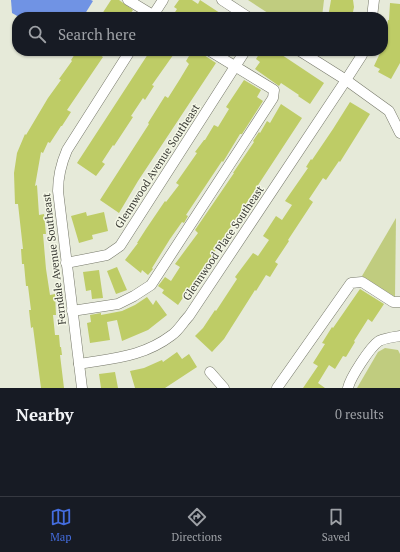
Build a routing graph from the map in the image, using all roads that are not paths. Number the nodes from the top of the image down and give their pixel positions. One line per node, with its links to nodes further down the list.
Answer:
1 (128, 0): 5 (street)
2 (163, 0): 6 (street)
3 (222, 0): 7 (street)
4 (374, 0): 8 (street)
5 (148, 12)
6 (156, 12)
7 (240, 12)
8 (373, 12)
9 (127, 56): 17 (street, Ferndale Avenue Southeast)
10 (218, 56): 14 (street)
11 (242, 56): 14 (street, Glennwood Avenue Southeast)
12 (308, 56): 15 (street)
13 (360, 56): 15 (street, Glennwood Place Southeast)
14 (235, 67): 17 (street, Glennwood Avenue Southeast); 19 (street)
15 (346, 80): 16 (street); 21 (street, Glennwood Place Southeast)
16 (400, 133)
17 (66, 263): 19 (street, Ferndale Avenue Southeast)
18 (400, 302): 25 (street)
19 (72, 311): 21 (street, Ferndale Avenue Southeast)
20 (400, 336): 26 (street)
21 (79, 364): 23 (street, Ferndale Avenue Southeast)
22 (210, 372): 24 (street)
23 (82, 388)
24 (224, 388)
25 (277, 388)
26 (348, 388)

